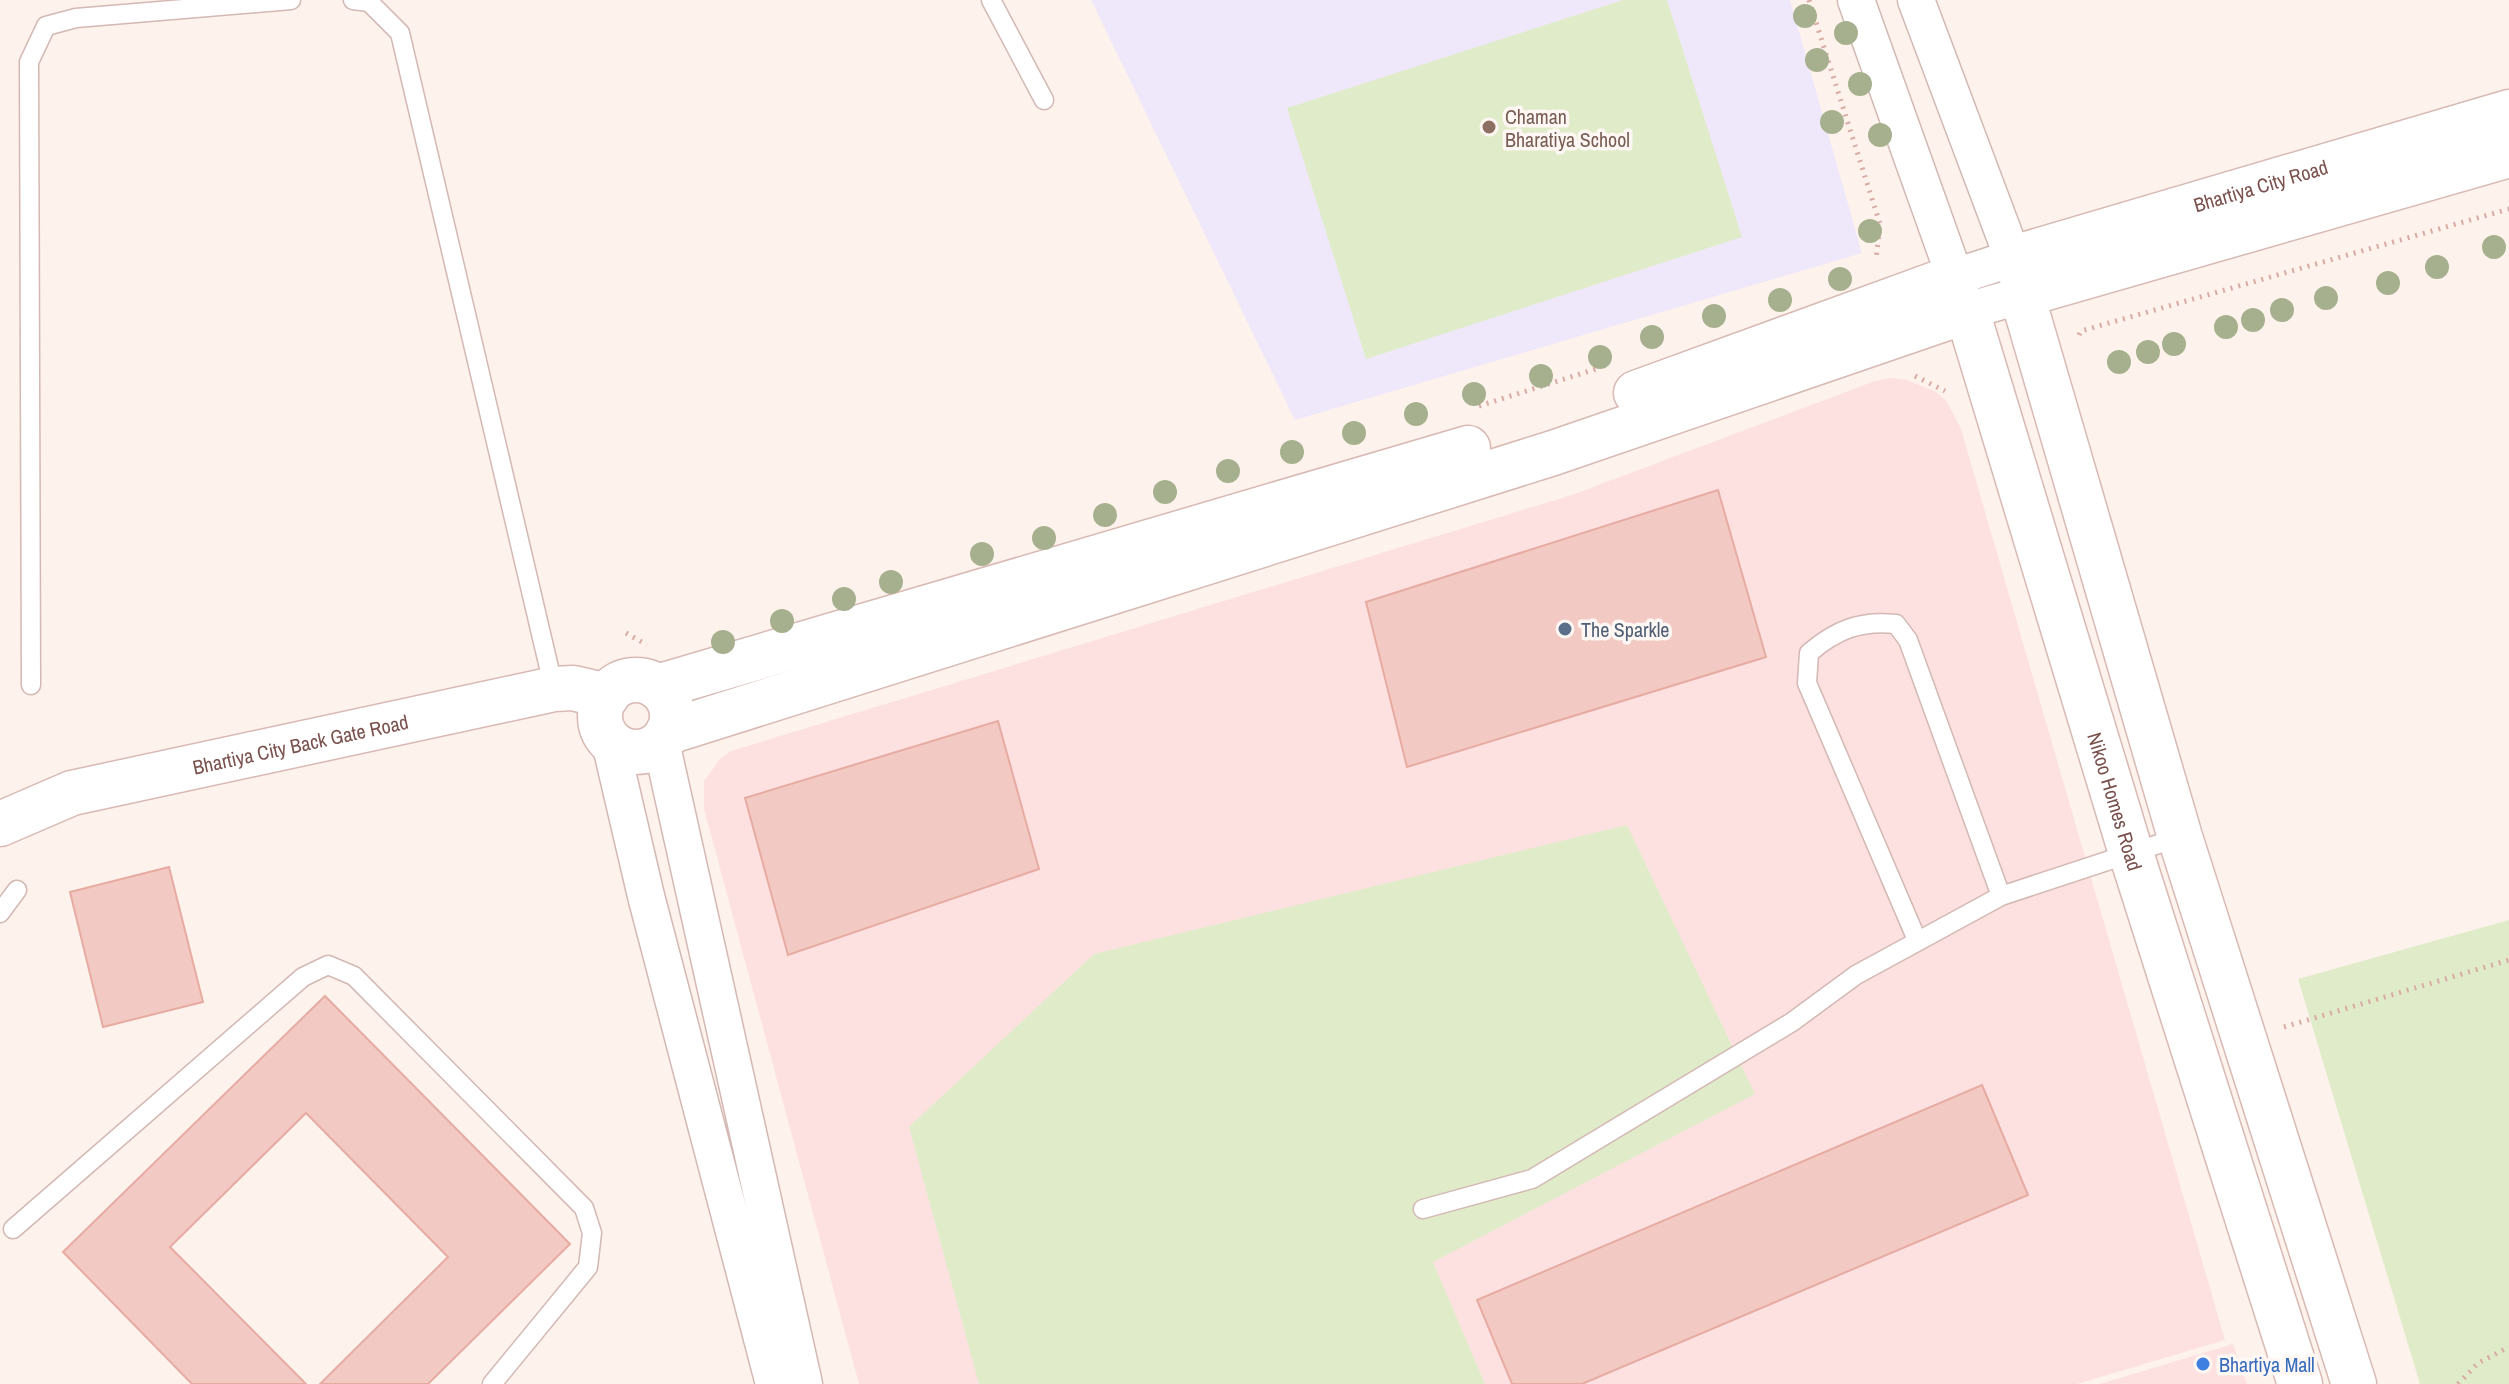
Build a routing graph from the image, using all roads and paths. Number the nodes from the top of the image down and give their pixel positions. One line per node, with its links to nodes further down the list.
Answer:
1 (291, 0): 21 (lane)
2 (353, 0): 22 (lane)
3 (991, 0): 7 (lane)
4 (1809, 0): 11 (path)
5 (1856, 0): 13 (street)
6 (1916, 0): 12 (street)
7 (1044, 100)
8 (2509, 112): 12 (street, Bhartiya City Road)
9 (2509, 155): 12 (street, Bhartiya City Road)
10 (2509, 209): 14 (path)
11 (1868, 271)
12 (2017, 277): 13 (street); 27 (street)
13 (1960, 295): 20 (street); 24 (street); 28 (street, Nikoo Homes Road)
14 (2075, 343)
15 (1608, 365): 18 (path)
16 (1901, 370): 17 (path)
17 (1957, 401)
18 (1472, 409)
19 (626, 633): 20 (path)
20 (655, 668): 23 (street); 24 (street)
21 (31, 685)
22 (554, 689): 23 (street, Bhartiya City Back Gate Road); 26 (street, Bhartiya City Back Gate Road)
23 (607, 696): 25 (street)
24 (664, 737): 25 (street); 40 (street)
25 (610, 742): 39 (street)
26 (0, 824)
27 (2180, 837): 28 (lane); 42 (street)
28 (2131, 853): 30 (lane); 41 (street, Nikoo Homes Road)
29 (17, 890): 31 (lane)
30 (2001, 896): 32 (lane); 32 (lane)
31 (0, 913)
32 (1917, 940): 35 (lane)
33 (2509, 960): 34 (path)
34 (2270, 1031)
35 (1423, 1209)
36 (13, 1229): 38 (lane)
37 (2509, 1347): 43 (path)
38 (492, 1384)
39 (774, 1384)
40 (804, 1384)
41 (2300, 1384)
42 (2354, 1384)
43 (2458, 1384)

